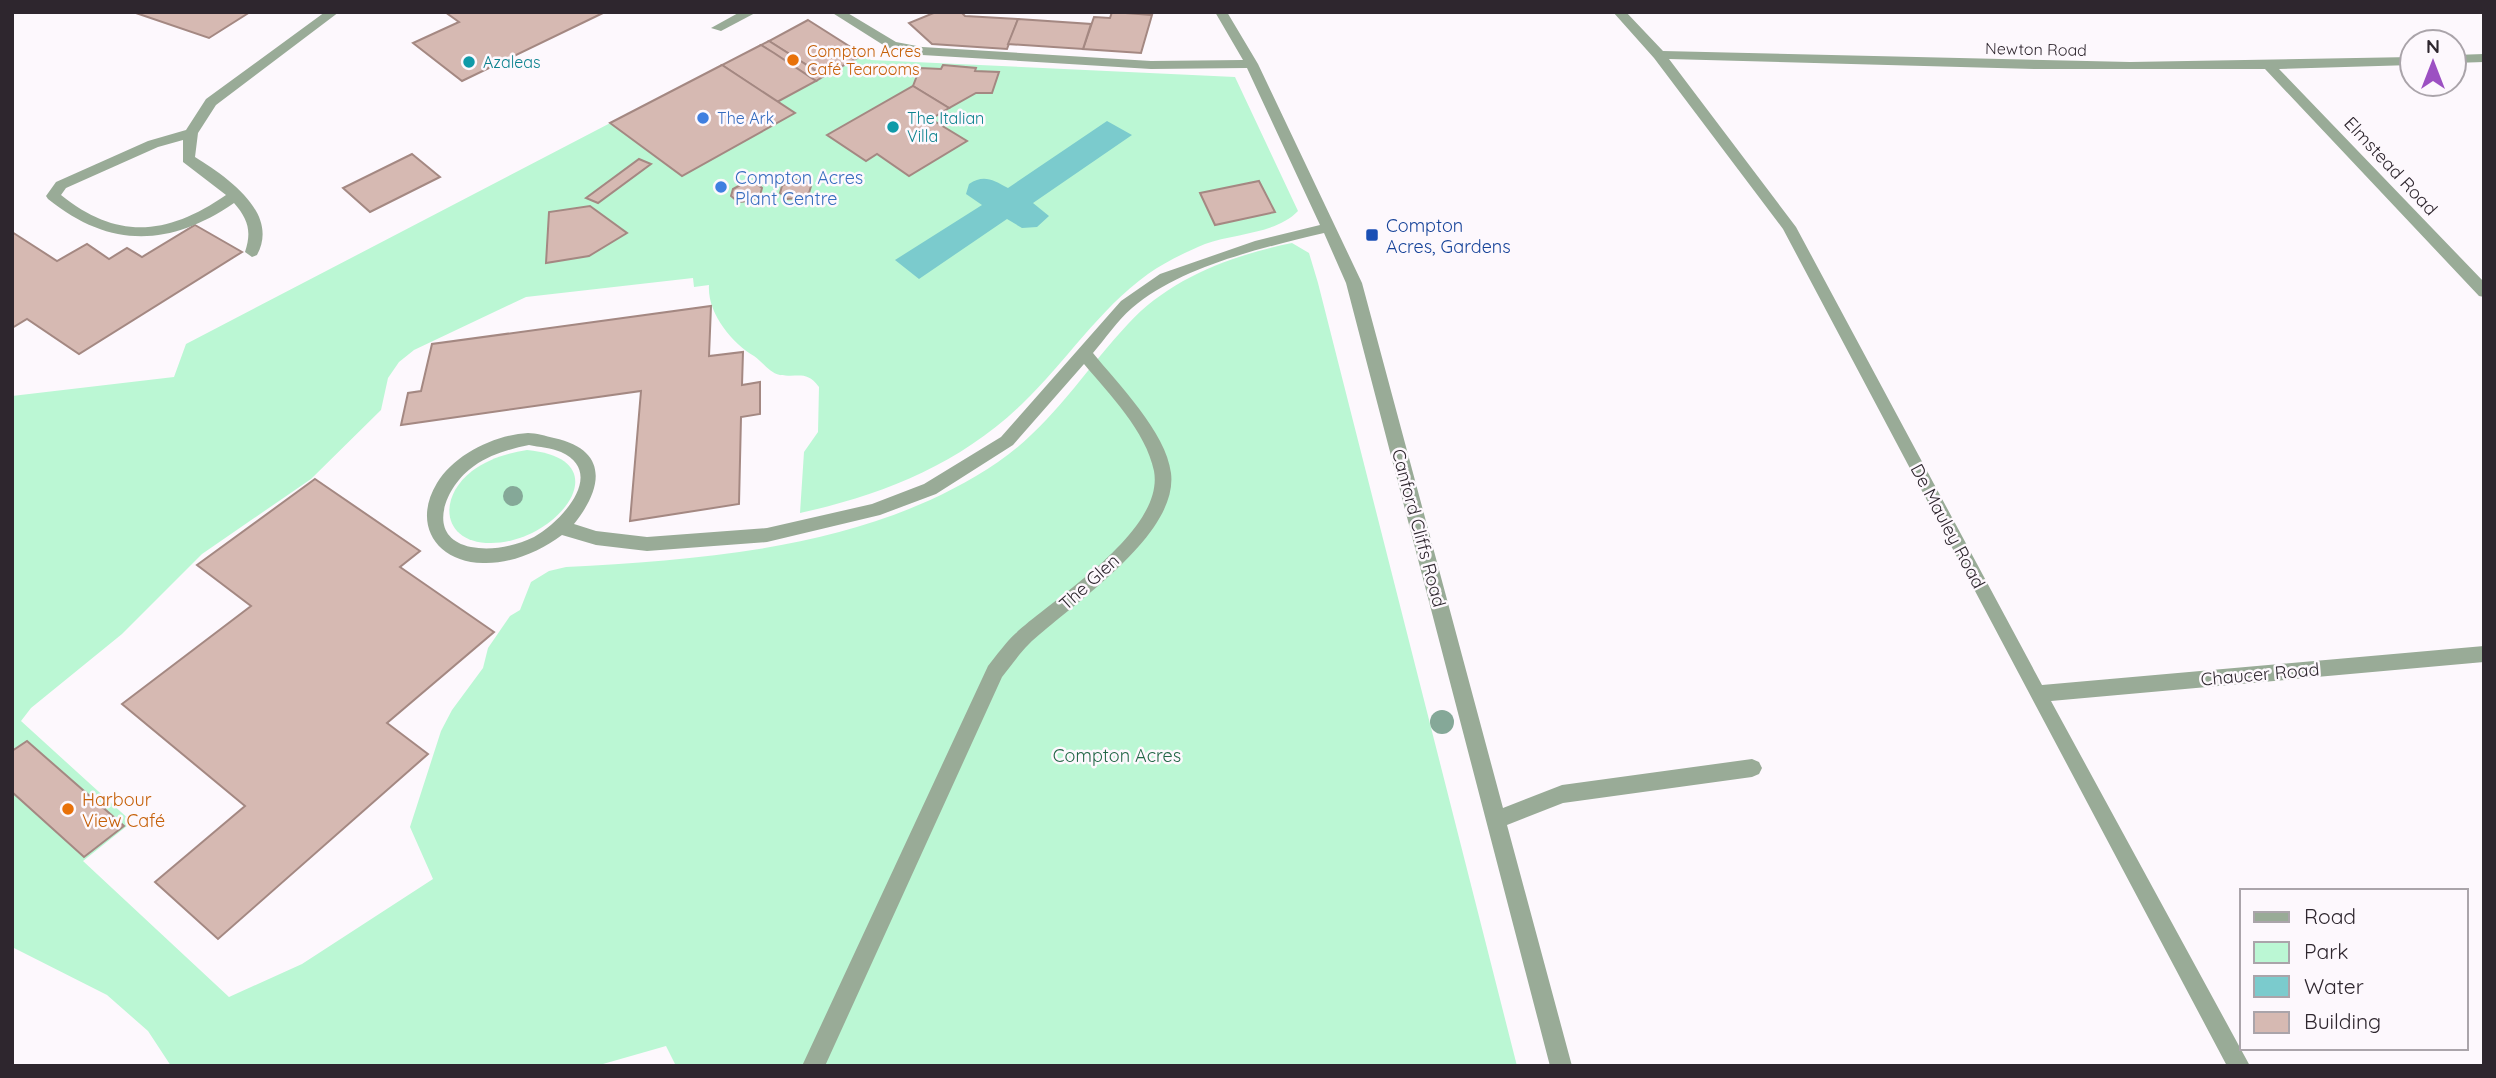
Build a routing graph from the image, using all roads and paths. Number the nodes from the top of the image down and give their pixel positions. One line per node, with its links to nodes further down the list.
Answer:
1 (333, 12): 11 (street)
2 (751, 12): 6 (street)
3 (837, 12): 9 (street)
4 (1221, 12): 9 (street, Canford Cliffs Road)
5 (1619, 12): 7 (street, De Mauley Road)
6 (717, 28)
7 (1659, 55): 10 (street, Newton Road); 19 (street, De Mauley Road)
8 (2398, 62): 10 (street, Newton Road)
9 (1252, 64): 13 (street, Canford Cliffs Road)
10 (2270, 67): 15 (street, Elmstead Road)
11 (191, 133): 12 (street); 12 (street)
12 (234, 196): 14 (street)
13 (1329, 227): 16 (street); 21 (street, Canford Cliffs Road)
14 (252, 252)
15 (2484, 292)
16 (1084, 355): 17 (street); 22 (street, The Glen)
17 (563, 528): 17 (street)
18 (2484, 654): 19 (street, Chaucer Road)
19 (2037, 694): 24 (street, De Mauley Road)
20 (1752, 768): 21 (street)
21 (1496, 820): 23 (street, Canford Cliffs Road)
22 (813, 1066)
23 (1562, 1066)
24 (2239, 1066)

